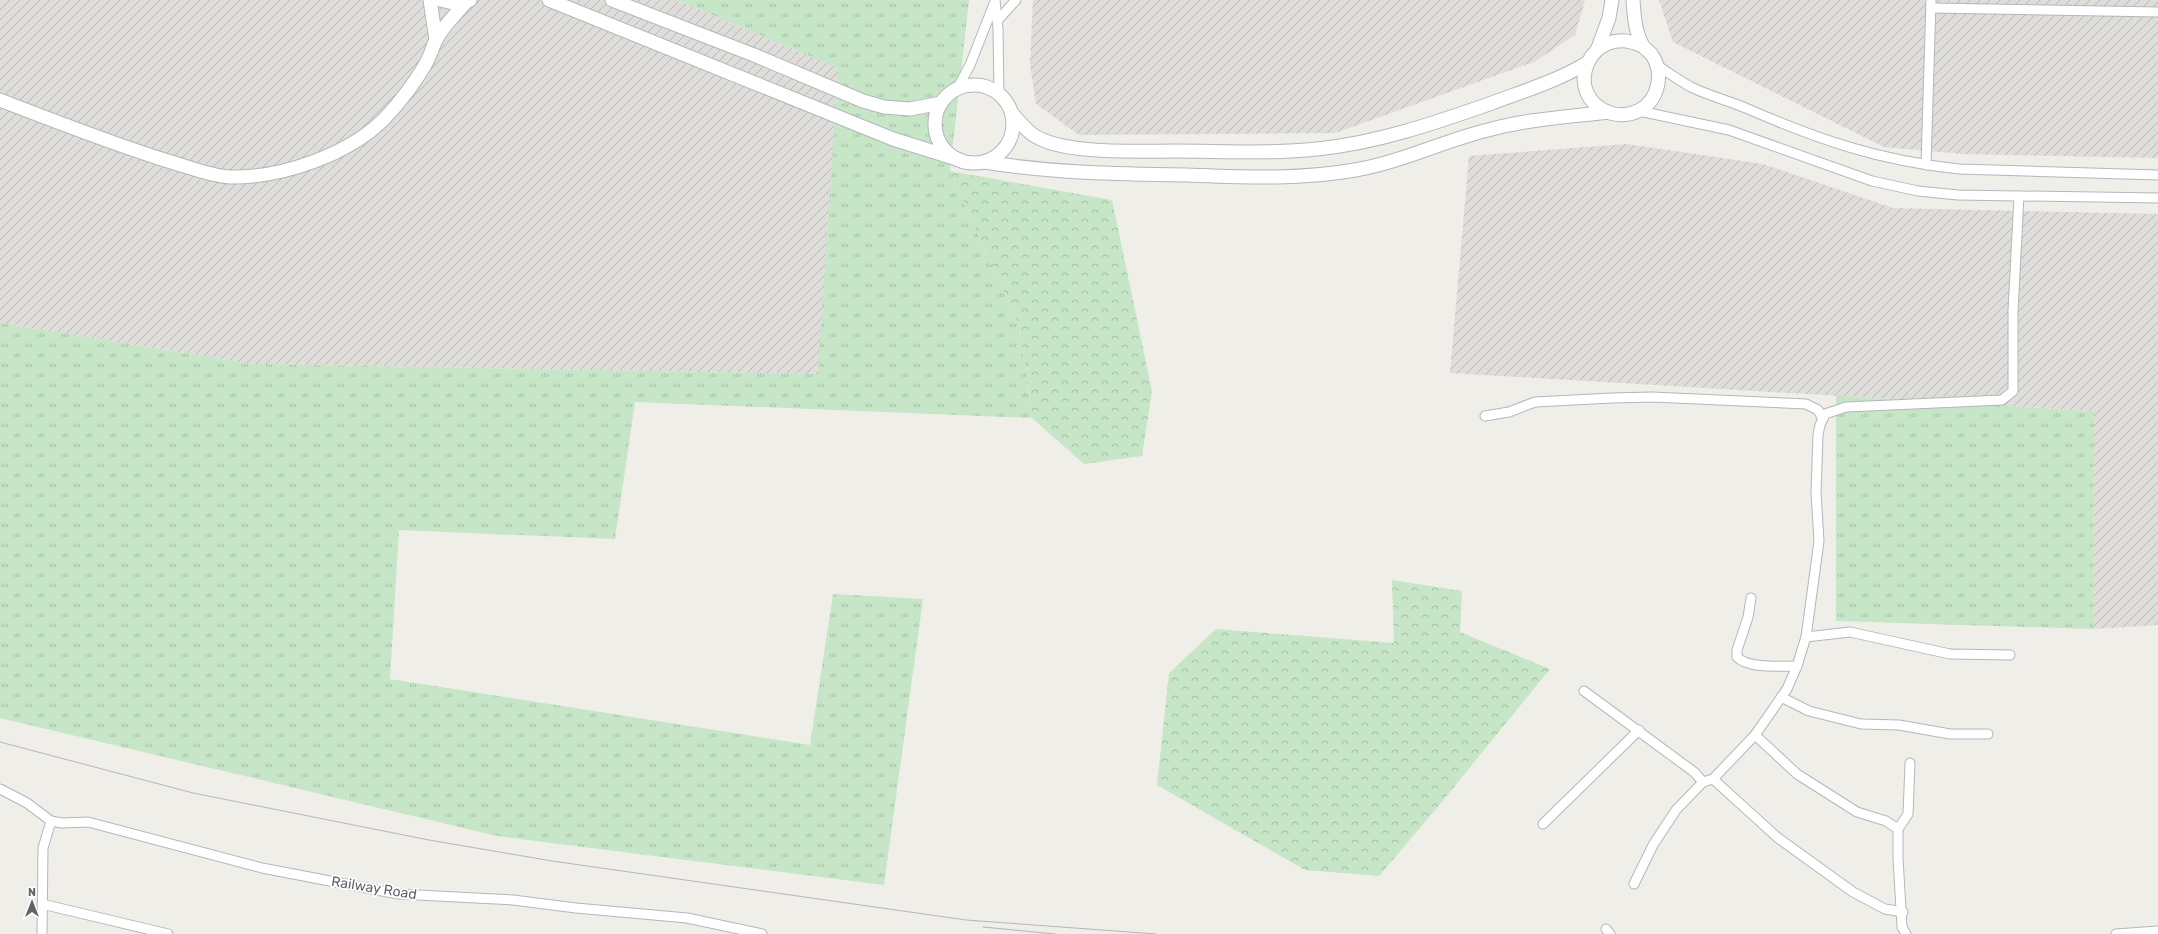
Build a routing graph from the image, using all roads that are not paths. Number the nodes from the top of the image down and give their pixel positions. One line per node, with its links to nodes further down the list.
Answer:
1 (430, 0): 13 (street)
2 (440, 0): 8 (street)
3 (549, 0): 25 (street)
4 (612, 0): 21 (street)
5 (1016, 0): 12 (street)
6 (1612, 0): 15 (street)
7 (1633, 0): 14 (street)
8 (468, 1): 13 (street)
9 (995, 1): 12 (street); 18 (street)
10 (1931, 4): 11 (street); 27 (street)
11 (2158, 12)
12 (997, 21): 19 (street)
13 (436, 40): 20 (street)
14 (1642, 46): 15 (street); 17 (street)
15 (1598, 48): 16 (street)
16 (1587, 63): 23 (street); 24 (street)
17 (1658, 66): 22 (street); 27 (street)
18 (958, 88): 19 (street); 21 (street)
19 (1000, 94): 23 (street)
20 (0, 100)
21 (941, 103): 25 (street)
22 (1639, 111): 24 (street); 29 (street)
23 (1011, 112): 26 (street)
24 (1608, 112): 26 (street)
25 (960, 160): 26 (street)
26 (985, 162)
27 (1926, 165): 28 (street)
28 (2158, 175)
29 (2019, 196): 30 (street); 32 (street)
30 (2158, 198)
31 (1485, 416): 32 (street)
32 (1823, 419): 34 (street)
33 (1750, 598): 36 (street)
34 (1806, 637): 35 (street); 36 (street)
35 (2010, 655)
36 (1797, 666): 38 (street)
37 (1584, 691): 39 (street)
38 (1781, 698): 40 (street); 41 (street)
39 (1639, 730): 44 (street); 47 (street)
40 (1988, 734)
41 (1755, 735): 43 (street); 48 (street)
42 (1910, 763): 48 (street)
43 (1713, 779): 44 (street); 51 (street)
44 (1703, 782): 49 (street)
45 (0, 789): 46 (street)
46 (51, 821): 50 (street); 55 (street, Railway Road)
47 (1543, 824)
48 (1898, 829): 51 (street)
49 (1634, 884)
50 (42, 904): 53 (street); 54 (street)
51 (1902, 912): 56 (street)
52 (2158, 931): 57 (street)
53 (42, 934)
54 (168, 934)
55 (762, 934)
56 (1906, 934)
57 (2116, 934)

